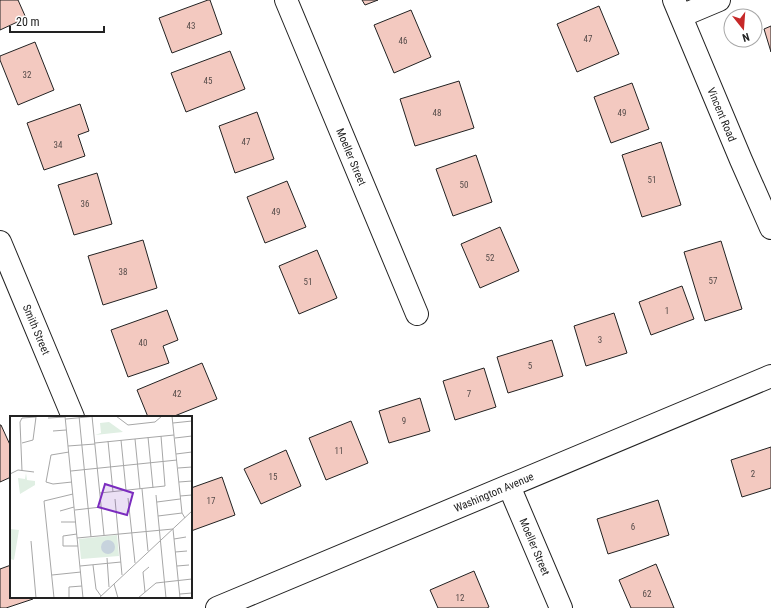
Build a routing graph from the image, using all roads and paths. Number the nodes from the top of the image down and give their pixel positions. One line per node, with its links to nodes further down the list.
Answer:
1 (286, 0): 6 (street, Moeller Street)
2 (720, 0): 3 (street)
3 (678, 8): 4 (street, Vincent Road)
4 (771, 228)
5 (0, 242): 8 (street, Smith Street)
6 (417, 314)
7 (771, 376): 9 (street, Washington Avenue)
8 (73, 416)
9 (510, 486): 10 (street, Washington Avenue); 11 (street, Moeller Street)
10 (217, 608)
11 (561, 608)

